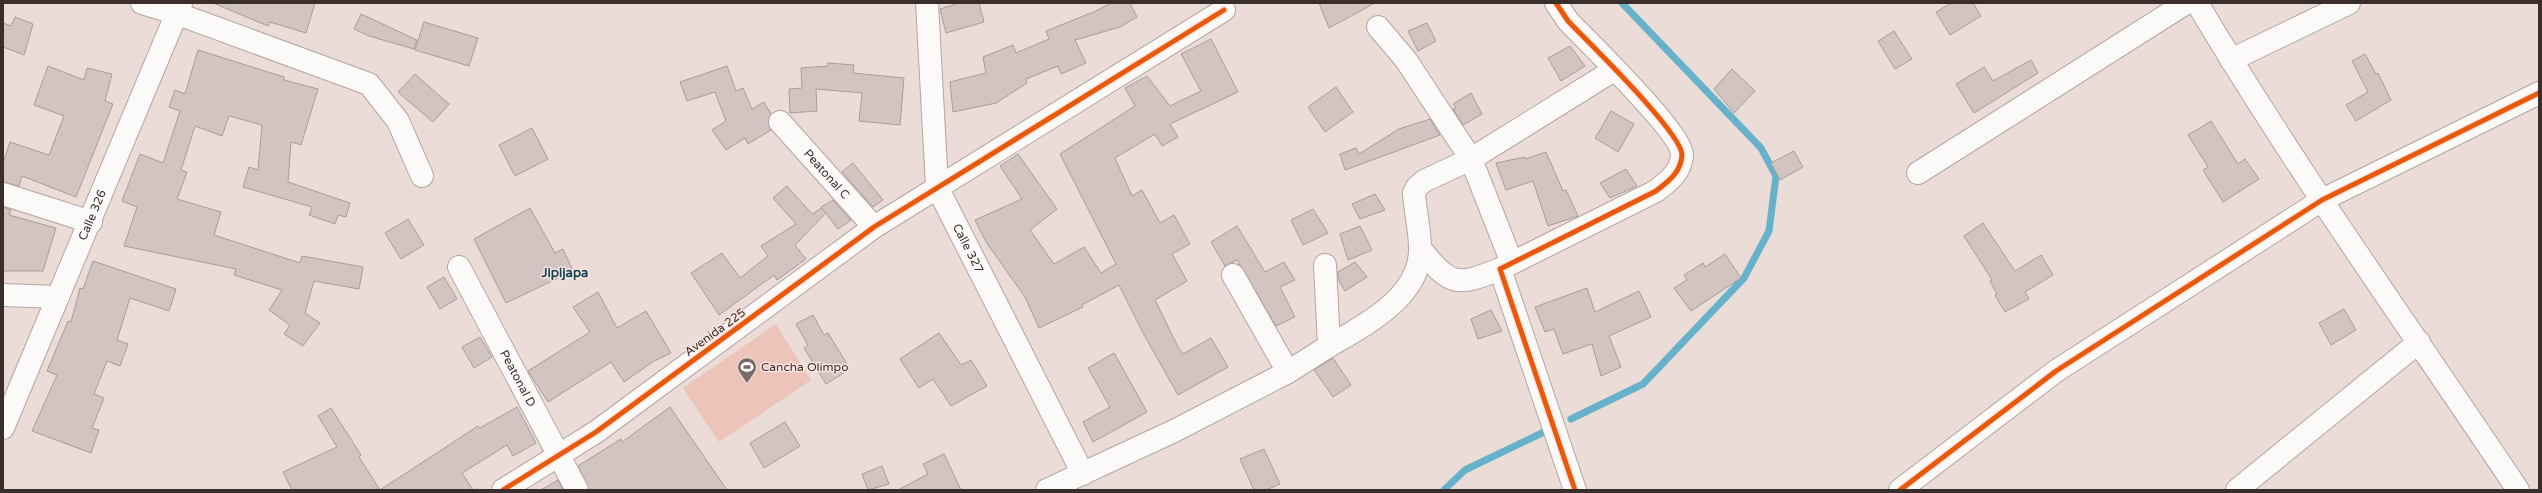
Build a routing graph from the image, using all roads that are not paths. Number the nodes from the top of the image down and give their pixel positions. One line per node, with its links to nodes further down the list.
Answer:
1 (142, 3): 7 (street)
2 (927, 3): 17 (street, Calle 327)
3 (1556, 3): 11 (street)
4 (2186, 3): 15 (street)
5 (2197, 3): 10 (street)
6 (2349, 3): 10 (street)
7 (179, 8): 16 (street); 20 (street, Calle 326)
8 (1224, 10): 17 (street, Avenida 225)
9 (1378, 27): 14 (street)
10 (2231, 60): 19 (street)
11 (1614, 70): 14 (street); 24 (street)
12 (2539, 94): 19 (street)
13 (780, 122): 21 (street, Peatonal C)
14 (1471, 159): 22 (street); 24 (street)
15 (1918, 173)
16 (422, 176)
17 (937, 187): 21 (street, Avenida 225); 34 (street, Calle 327)
18 (3, 194): 20 (street)
19 (2322, 200): 29 (street); 39 (street)
20 (91, 222): 28 (street, Calle 326)
21 (874, 227): 33 (street, Avenida 225)
22 (1420, 248): 24 (street); 30 (street)
23 (1325, 265): 30 (street)
24 (1506, 266): 38 (street)
25 (459, 267): 33 (street, Peatonal D)
26 (1233, 275): 31 (street)
27 (3, 295): 28 (street)
28 (58, 297): 32 (street, Calle 326)
29 (2419, 342): 40 (street); 41 (street)
30 (1329, 346): 31 (street)
31 (1288, 372): 34 (street)
32 (3, 428)
33 (559, 456): 35 (street, Avenida 225); 36 (street, Peatonal D)
34 (1083, 474): 37 (street)
35 (503, 490)
36 (577, 490)
37 (1047, 490)
38 (1575, 490)
39 (1900, 490)
40 (2237, 490)
41 (2518, 490)

